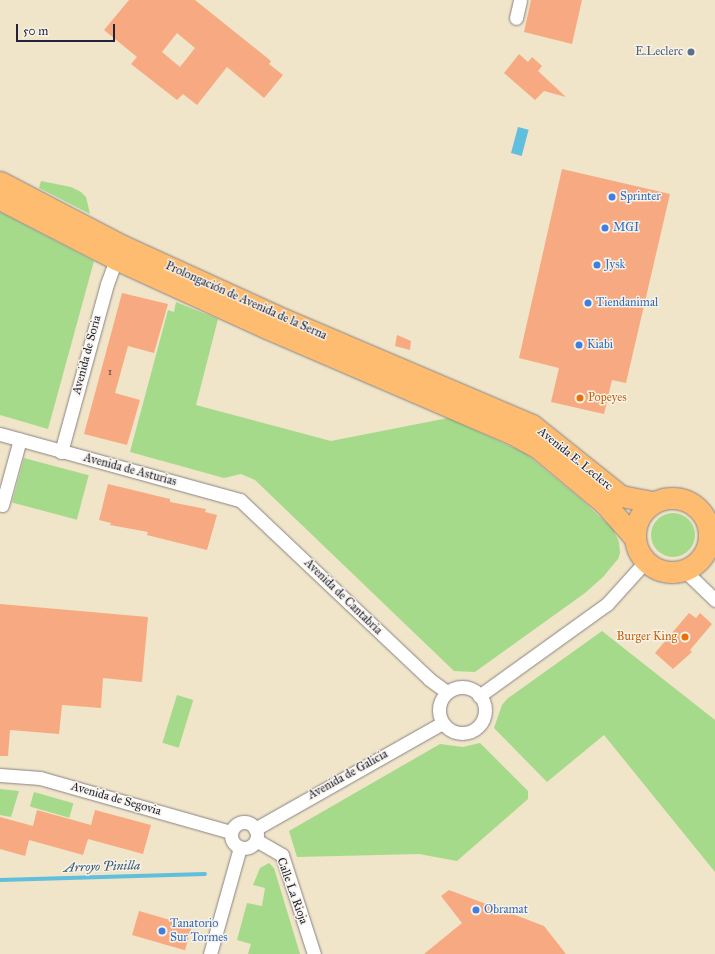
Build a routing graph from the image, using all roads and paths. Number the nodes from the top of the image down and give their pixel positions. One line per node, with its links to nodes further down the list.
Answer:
1 (520, 0): 2 (street)
2 (516, 18)
3 (0, 182): 6 (main road, Prolongación de Avenida de la Serna)
4 (0, 199): 5 (main road, Prolongación de Avenida de la Serna)
5 (116, 259): 6 (main road, Prolongación de Avenida de la Serna); 9 (street, Avenida de Soria)
6 (494, 416): 11 (main road, Avenida E. Leclerc); 15 (main road, Avenida E. Leclerc)
7 (0, 434): 8 (street, Avenida de Asturias)
8 (20, 440): 9 (street, Avenida de Asturias); 13 (street)
9 (61, 452): 10 (street, Avenida de Asturias)
10 (240, 500): 19 (street, Avenida de Cantabria)
11 (653, 502): 12 (main road); 15 (main road)
12 (705, 504): 14 (main road)
13 (2, 505)
14 (712, 527): 17 (main road)
15 (635, 538): 16 (main road)
16 (645, 562): 17 (main road); 20 (street)
17 (684, 571): 18 (street)
18 (715, 600)
19 (447, 692): 20 (street); 21 (street)
20 (480, 696): 21 (street)
21 (442, 723): 24 (street, Avenida de Galicia)
22 (0, 775): 23 (street, Avenida de Segovia)
23 (231, 832): 24 (street); 25 (street)
24 (255, 834): 25 (street); 27 (street, Calle La Rioja)
25 (240, 847): 26 (street)
26 (210, 954)
27 (314, 954)

